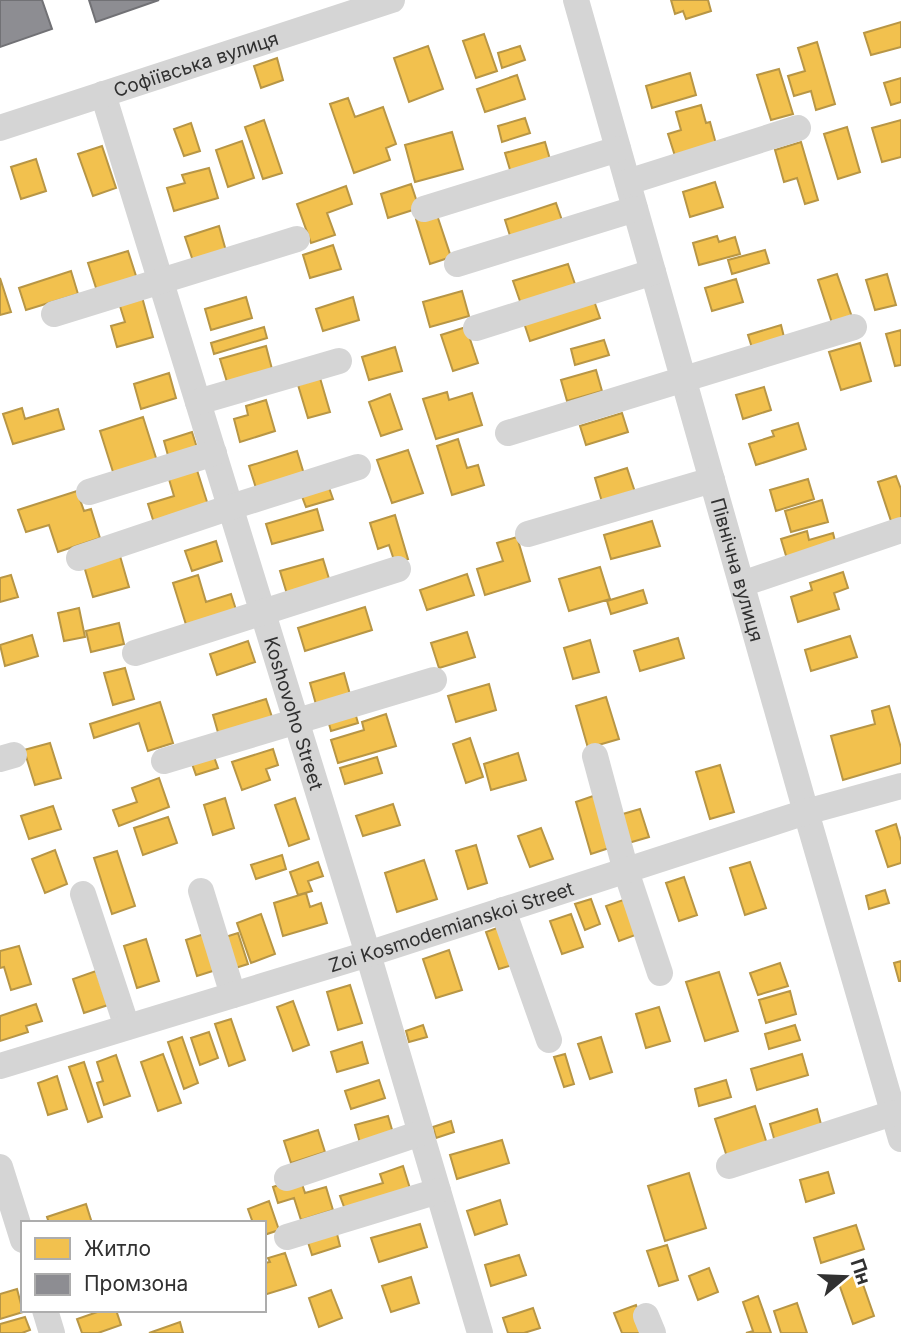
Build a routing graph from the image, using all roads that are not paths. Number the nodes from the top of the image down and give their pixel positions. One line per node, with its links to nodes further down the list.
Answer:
1 (392, 0): 3 (street, Софіївська вулиця)
2 (576, 0): 6 (street, Північна вулиця)
3 (103, 94): 4 (street, Софіївська вулиця); 13 (street, Koshovoho Street)
4 (0, 128)
5 (798, 128): 7 (street)
6 (618, 149): 7 (street, Північна вулиця); 8 (street)
7 (628, 183): 9 (street, Північна вулиця)
8 (424, 209)
9 (635, 209): 11 (street); 12 (street, Північна вулиця)
10 (297, 239): 13 (street)
11 (457, 264)
12 (653, 272): 16 (street); 18 (street, Північна вулиця)
13 (161, 281): 14 (street); 19 (street, Koshovoho Street)
14 (54, 314)
15 (854, 327): 18 (street)
16 (476, 328)
17 (338, 361): 19 (street)
18 (684, 379): 20 (street); 23 (street, Північна вулиця)
19 (198, 402): 21 (street, Koshovoho Street)
20 (508, 433)
21 (214, 453): 24 (street); 25 (street, Koshovoho Street)
22 (358, 467): 25 (street)
23 (712, 480): 27 (street); 30 (street, Північна вулиця)
24 (89, 492)
25 (230, 507): 28 (street); 31 (street, Koshovoho Street)
26 (901, 530): 30 (street)
27 (528, 534)
28 (79, 558)
29 (398, 569): 31 (street)
30 (742, 584): 38 (street, Північна вулиця)
31 (263, 613): 32 (street); 34 (street, Koshovoho Street)
32 (135, 653)
33 (434, 680): 34 (street)
34 (297, 722): 36 (street); 43 (street, Koshovoho Street)
35 (595, 756): 39 (street)
36 (164, 761)
37 (901, 786): 38 (street, Zoi Kosmodemianskoi Street)
38 (806, 813): 39 (street, Zoi Kosmodemianskoi Street); 49 (street, Північна вулиця)
39 (626, 871): 42 (street, Zoi Kosmodemianskoi Street); 44 (street)
40 (201, 891): 45 (street)
41 (83, 894): 46 (street)
42 (503, 911): 43 (street, Zoi Kosmodemianskoi Street); 47 (street)
43 (368, 954): 45 (street, Zoi Kosmodemianskoi Street); 50 (street, Koshovoho Street)
44 (660, 973)
45 (233, 995): 46 (street, Zoi Kosmodemianskoi Street)
46 (128, 1027): 48 (street, Zoi Kosmodemianskoi Street)
47 (549, 1040)
48 (0, 1066)
49 (894, 1113): 51 (street, Північна вулиця); 52 (street)
50 (421, 1133): 54 (street); 55 (street, Koshovoho Street)
51 (901, 1139)
52 (729, 1166)
53 (0, 1167): 56 (street)
54 (288, 1178)
55 (438, 1191): 57 (street); 60 (street, Koshovoho Street)
56 (21, 1234)
57 (286, 1237)
58 (46, 1312): 59 (street)
59 (52, 1333)
60 (480, 1333)

